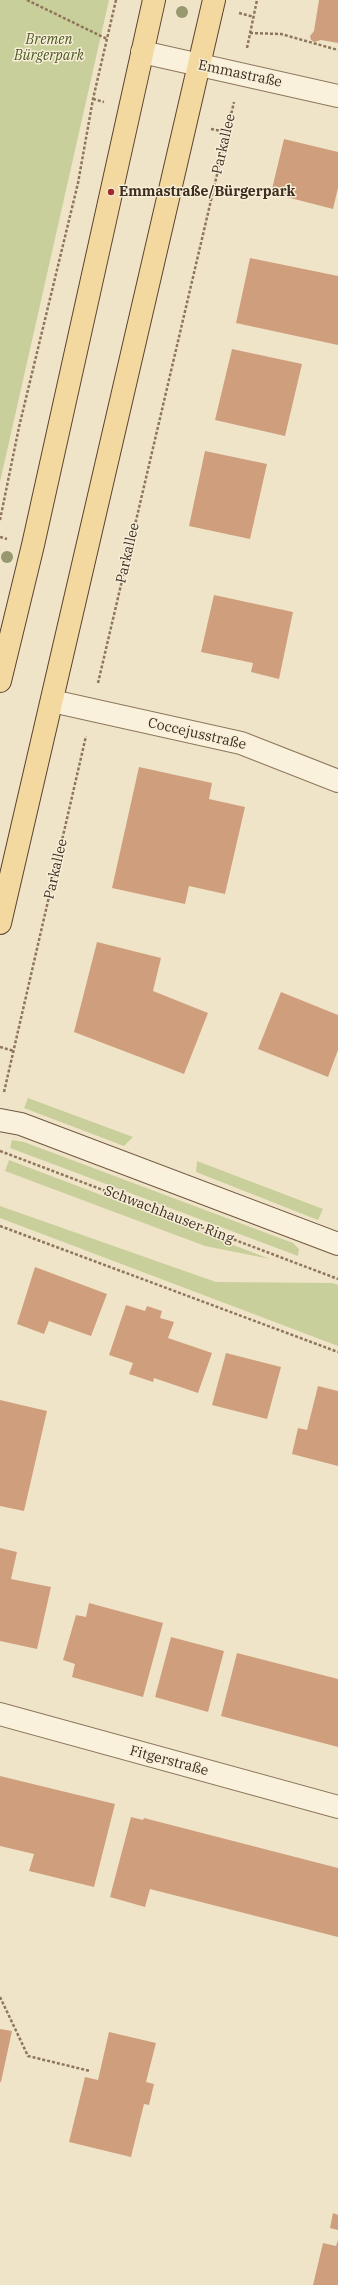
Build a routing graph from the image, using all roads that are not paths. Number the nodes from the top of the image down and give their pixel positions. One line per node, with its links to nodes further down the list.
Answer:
1 (154, 0): 3 (main road)
2 (223, 5): 4 (main road)
3 (142, 52): 4 (street, Emmastraße); 6 (main road)
4 (199, 65): 5 (street, Emmastraße); 7 (main road)
5 (338, 96)
6 (0, 681)
7 (52, 701): 8 (street, Coccejusstraße); 9 (main road)
8 (338, 781)
9 (0, 923)
10 (1, 1109): 11 (street)
11 (338, 1244)
12 (0, 1714): 13 (street, Fitgerstraße)
13 (338, 1807)

